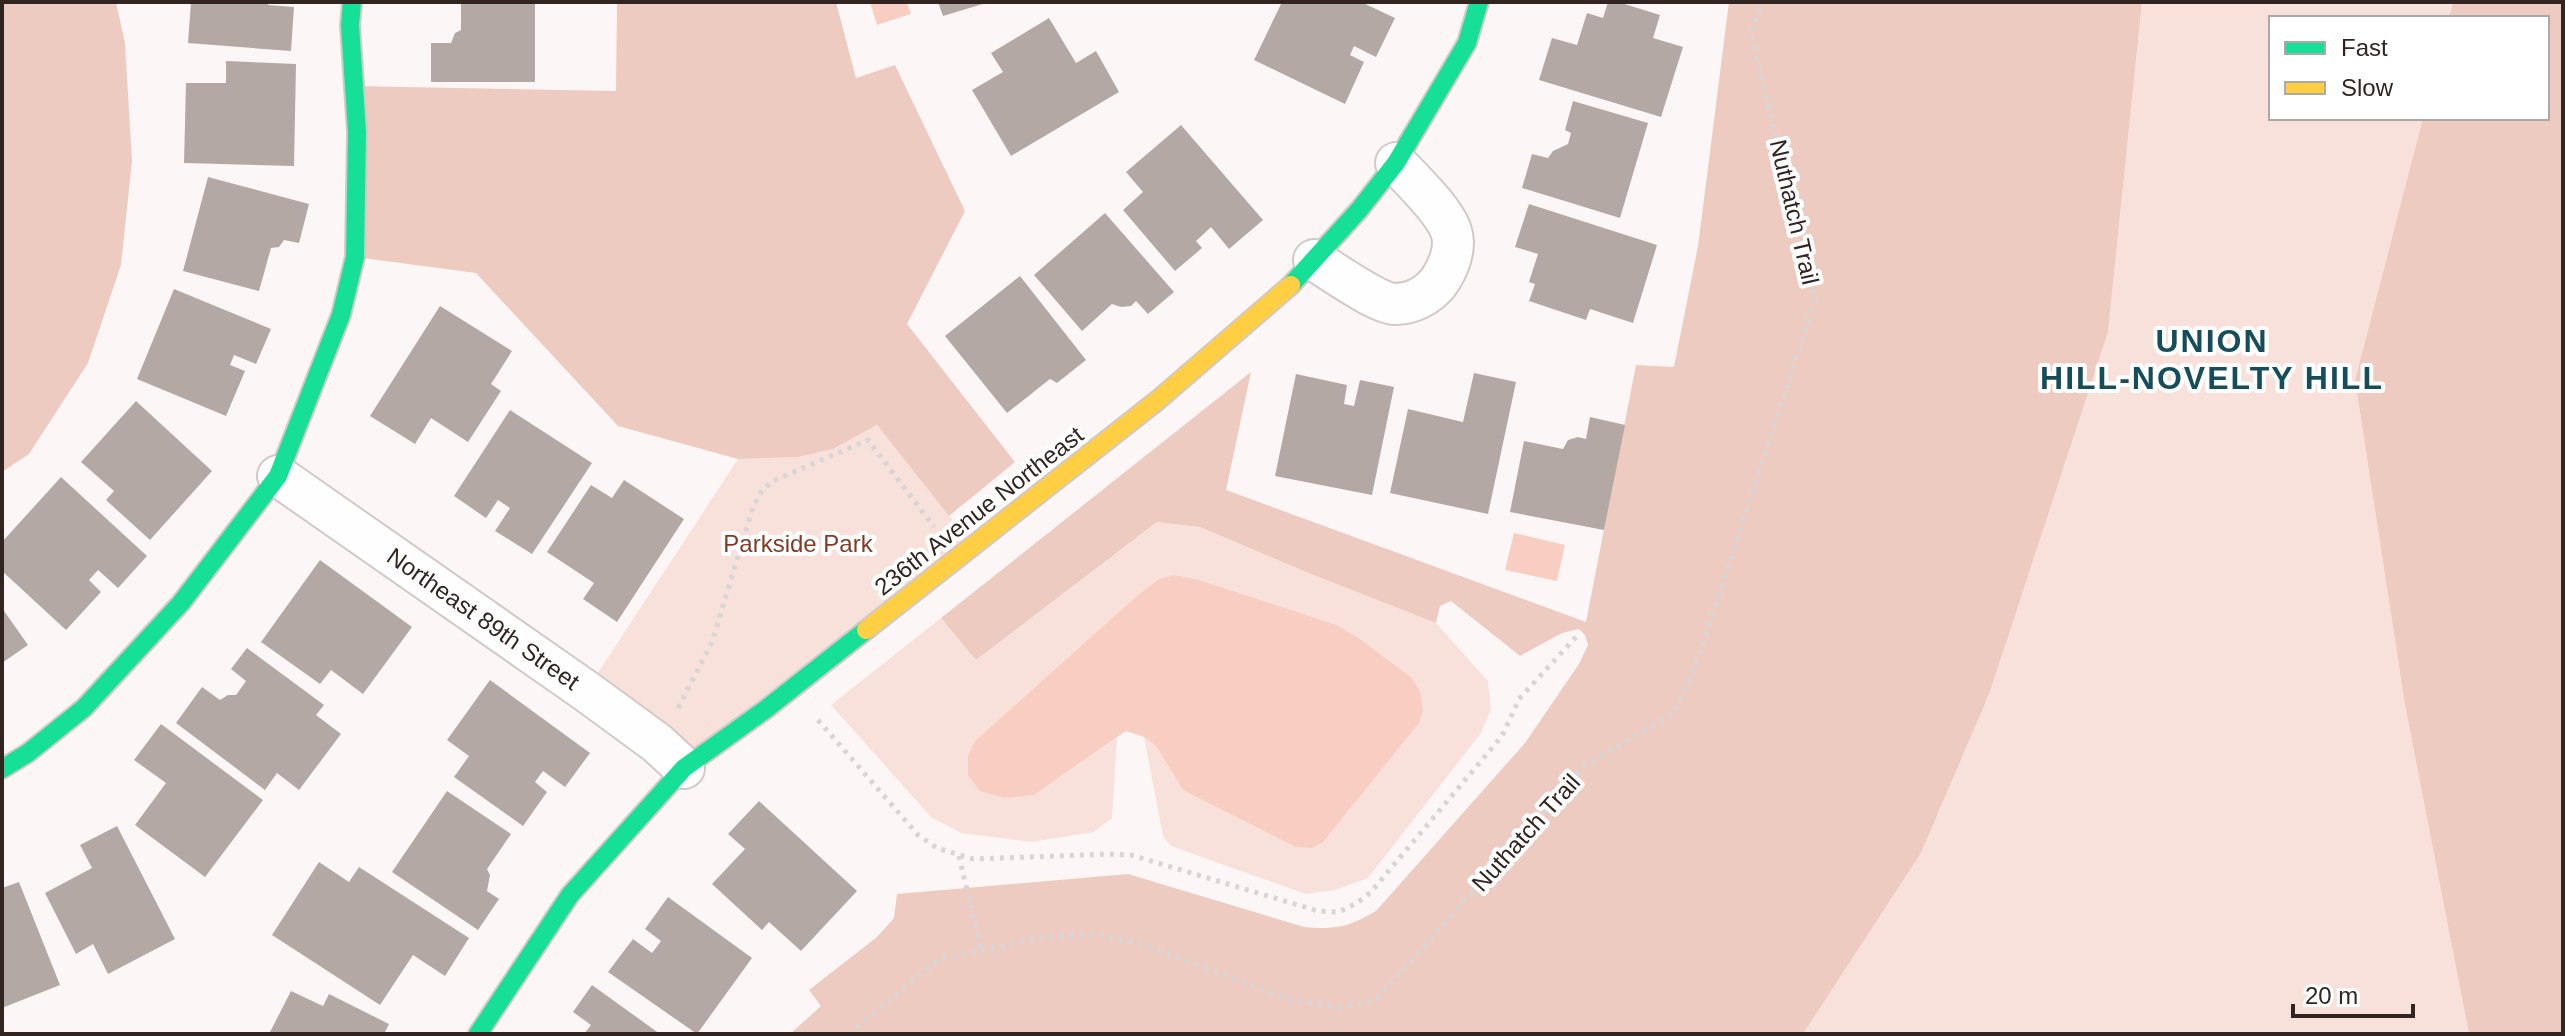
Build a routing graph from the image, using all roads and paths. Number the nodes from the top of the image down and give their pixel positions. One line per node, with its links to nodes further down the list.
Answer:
1 (352, 2): 6 (street)
2 (1479, 2): 4 (street, 236th Avenue Northeast)
3 (1763, 2): 13 (path, Nuthatch Trail)
4 (1396, 163): 5 (street, 236th Avenue Northeast); 5 (street)
5 (1314, 260): 9 (street, 236th Avenue Northeast)
6 (278, 476): 10 (street, Northeast 89th Street); 11 (street)
7 (934, 527): 10 (path)
8 (1576, 637): 12 (path)
9 (792, 689): 10 (street, 236th Avenue Northeast); 12 (path)
10 (670, 756): 14 (street, 236th Avenue Northeast)
11 (2, 769)
12 (959, 856): 13 (path)
13 (981, 950): 15 (path, Nuthatch Trail)
14 (478, 1034)
15 (849, 1034)

